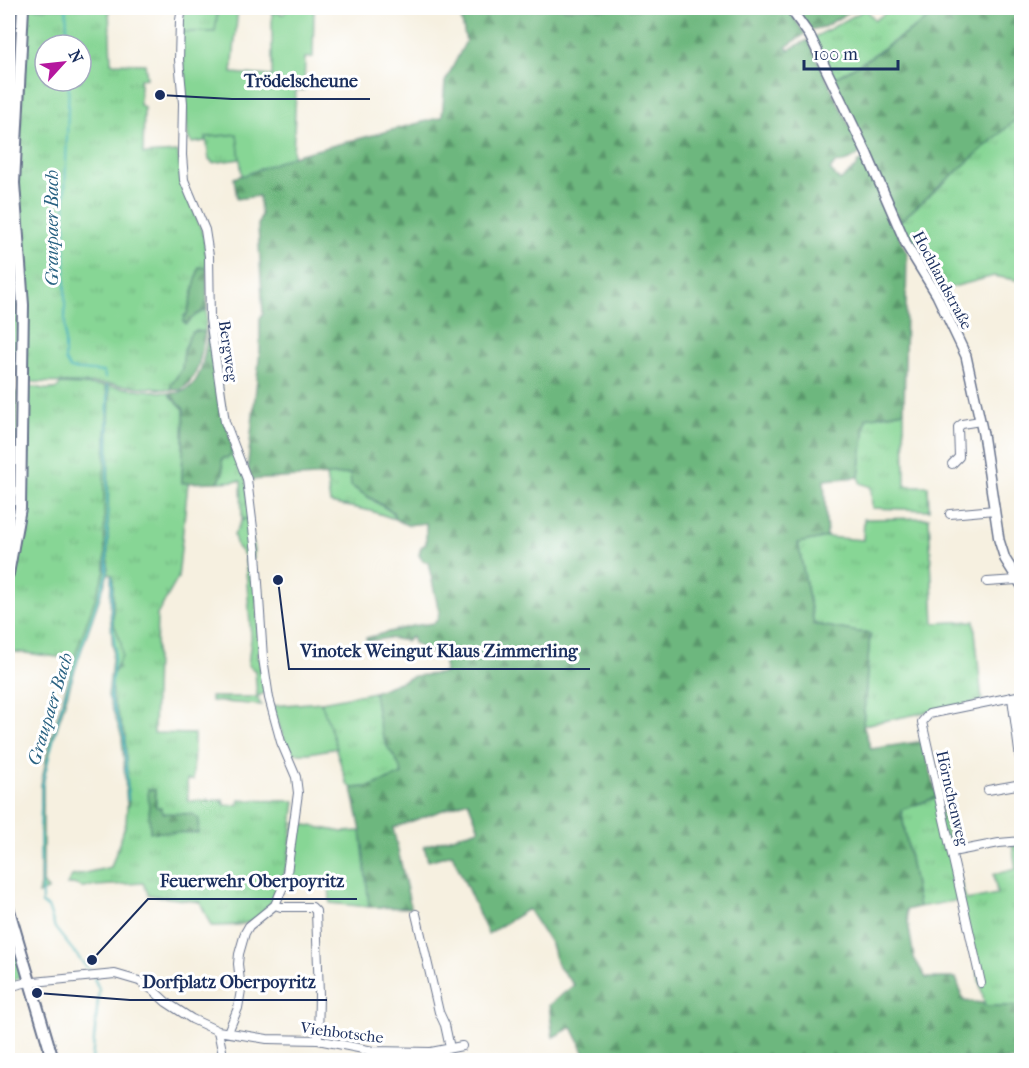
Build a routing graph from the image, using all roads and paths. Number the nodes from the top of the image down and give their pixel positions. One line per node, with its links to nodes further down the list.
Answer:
1 (23, 8): 8 (main road)
2 (182, 8): 18 (street, Bergweg)
3 (790, 8): 4 (street, Hochlandstraße)
4 (980, 421): 5 (street); 6 (street, Hochlandstraße)
5 (952, 464)
6 (995, 510): 7 (street); 9 (street, Hochlandstraße)
7 (950, 514)
8 (8, 574)
9 (1019, 583): 10 (street)
10 (992, 584)
11 (1022, 695): 12 (street, Hörnchenweg)
12 (1012, 698): 13 (street); 17 (street, Hörnchenweg)
13 (1022, 774)
14 (1022, 784): 15 (street)
15 (988, 790)
16 (1022, 841): 17 (street)
17 (952, 852): 22 (street, Hörnchenweg)
18 (275, 905): 25 (street); 26 (street)
19 (8, 907): 21 (main road)
20 (416, 914): 28 (street)
21 (31, 983): 23 (street, Viehbotsche); 24 (street, Viehbotsche); 29 (main road)
22 (981, 983)
23 (9, 988)
24 (218, 1031): 25 (street, Viehbotsche); 30 (street)
25 (228, 1032): 26 (street, Viehbotsche)
26 (318, 1040): 28 (street, Viehbotsche)
27 (462, 1046): 28 (street, Viehbotsche)
28 (450, 1048)
29 (53, 1060)
30 (224, 1060)

